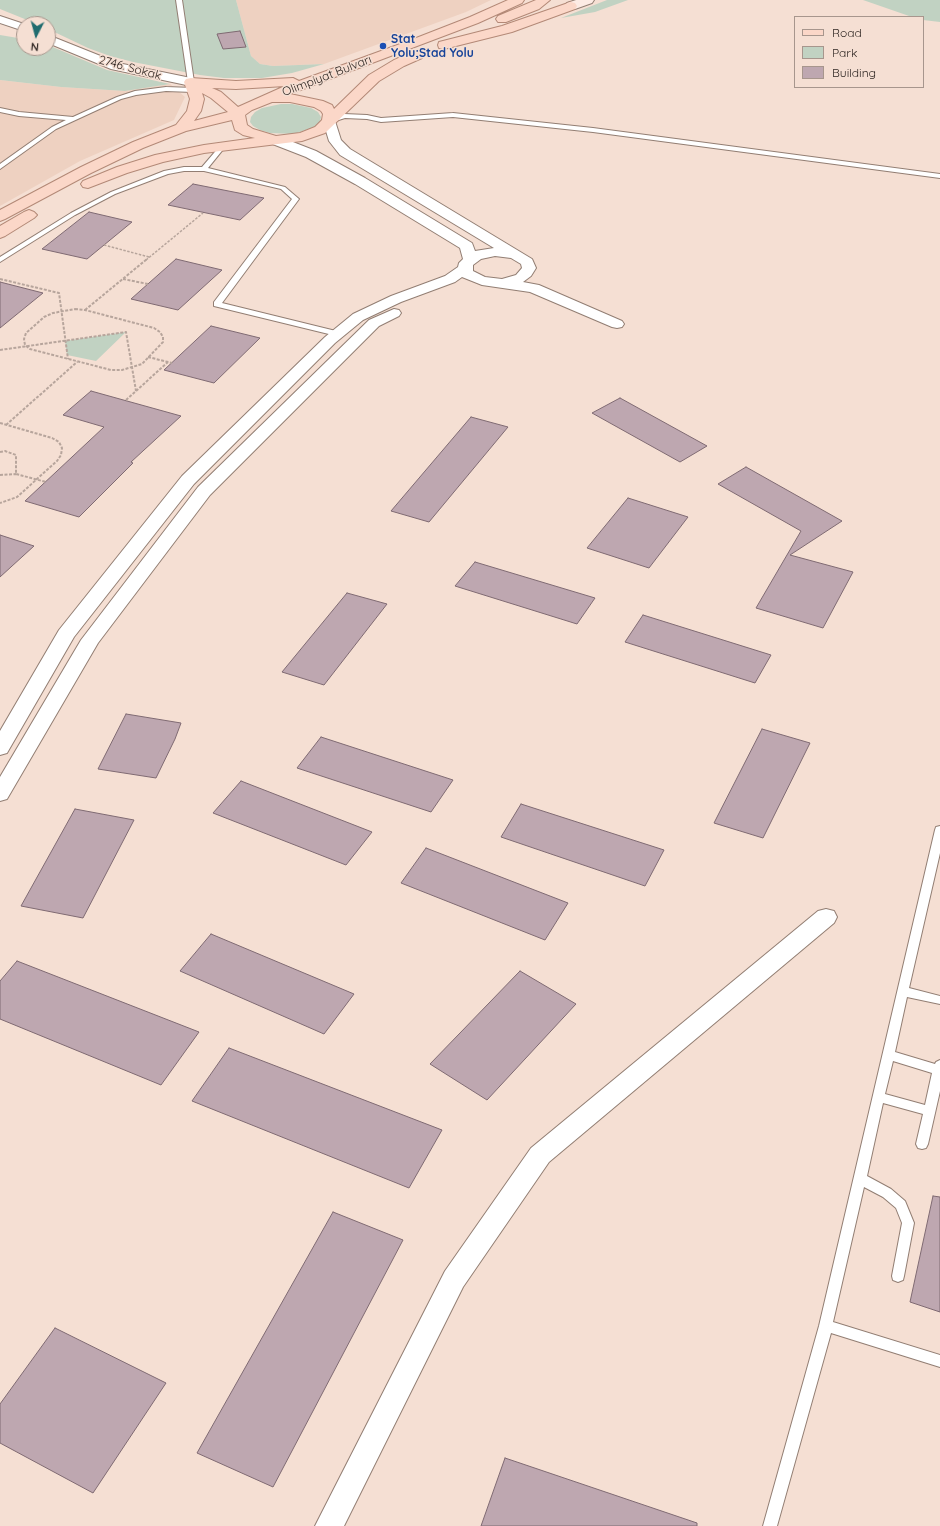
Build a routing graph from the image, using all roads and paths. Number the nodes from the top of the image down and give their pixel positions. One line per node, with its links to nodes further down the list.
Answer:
1 (179, 0): 13 (lane)
2 (518, 0): 8 (main road, Olimpiyat Bulvarı)
3 (544, 0): 5 (main road); 6 (main road, Olimpiyat Bulvarı)
4 (588, 0): 5 (street)
5 (571, 6): 6 (main road); 11 (main road)
6 (507, 16): 8 (main road); 11 (main road, Olimpiyat Bulvarı)
7 (0, 19): 9 (street)
8 (474, 20): 12 (main road, Olimpiyat Bulvarı)
9 (16, 25)
10 (56, 41): 13 (street, 2746. Sokak)
11 (439, 46): 20 (main road, Olimpiyat Bulvarı)
12 (315, 79): 13 (main road); 14 (main road, Olimpiyat Bulvarı)
13 (192, 86): 14 (main road); 17 (main road); 19 (lane); 21 (main road)
14 (270, 98): 17 (main road, Olimpiyat Bulvarı); 20 (main road)
15 (0, 110): 16 (lane)
16 (19, 114): 18 (lane); 19 (lane)
17 (238, 114): 21 (main road); 22 (main road)
18 (3, 118)
19 (74, 119): 24 (lane)
20 (329, 121): 22 (main road, Olimpiyat Bulvarı); 27 (lane); 32 (street)
21 (181, 128): 29 (main road)
22 (275, 140): 23 (main road); 35 (street)
23 (222, 146): 26 (lane); 30 (main road)
24 (4, 162): 25 (lane)
25 (0, 167)
26 (204, 169): 34 (lane); 43 (lane)
27 (940, 176)
28 (203, 213): 33 (path)
29 (0, 216)
30 (0, 234)
31 (104, 245): 33 (path)
32 (514, 254): 35 (street); 36 (street)
33 (149, 257): 38 (path)
34 (0, 260)
35 (468, 264): 39 (street); 43 (street)
36 (528, 268): 39 (street); 39 (street)
37 (0, 279): 42 (path)
38 (123, 279): 40 (path); 41 (path)
39 (497, 283): 64 (street)
40 (148, 284)
41 (85, 310): 42 (path); 47 (path)
42 (61, 311): 44 (path); 45 (path)
43 (337, 334): 63 (street)
44 (65, 341): 45 (path); 48 (path); 52 (path)
45 (27, 346): 46 (path); 48 (path)
46 (0, 350)
47 (148, 357): 50 (path); 52 (path)
48 (68, 359): 49 (path)
49 (78, 362): 52 (path); 56 (path)
50 (168, 362): 51 (path); 53 (path)
51 (172, 363)
52 (132, 368): 53 (path)
53 (136, 391): 54 (path)
54 (126, 400)
55 (0, 423): 56 (path)
56 (6, 425): 60 (path)
57 (0, 452): 58 (path)
58 (16, 474): 59 (path); 60 (path)
59 (0, 475)
60 (36, 479): 61 (path); 62 (path)
61 (46, 482)
62 (0, 503)
63 (0, 748)
64 (0, 794)
65 (940, 830): 67 (lane)
66 (826, 917): 78 (street)
67 (902, 991): 68 (lane); 69 (lane)
68 (940, 1000)
69 (888, 1055): 70 (lane); 71 (lane)
70 (939, 1067): 72 (lane)
71 (878, 1097): 72 (lane); 74 (lane)
72 (929, 1111): 73 (lane)
73 (922, 1144)
74 (860, 1178): 75 (lane); 76 (lane)
75 (898, 1276)
76 (826, 1326): 77 (lane); 79 (lane)
77 (940, 1361)
78 (329, 1526)
79 (770, 1526)

